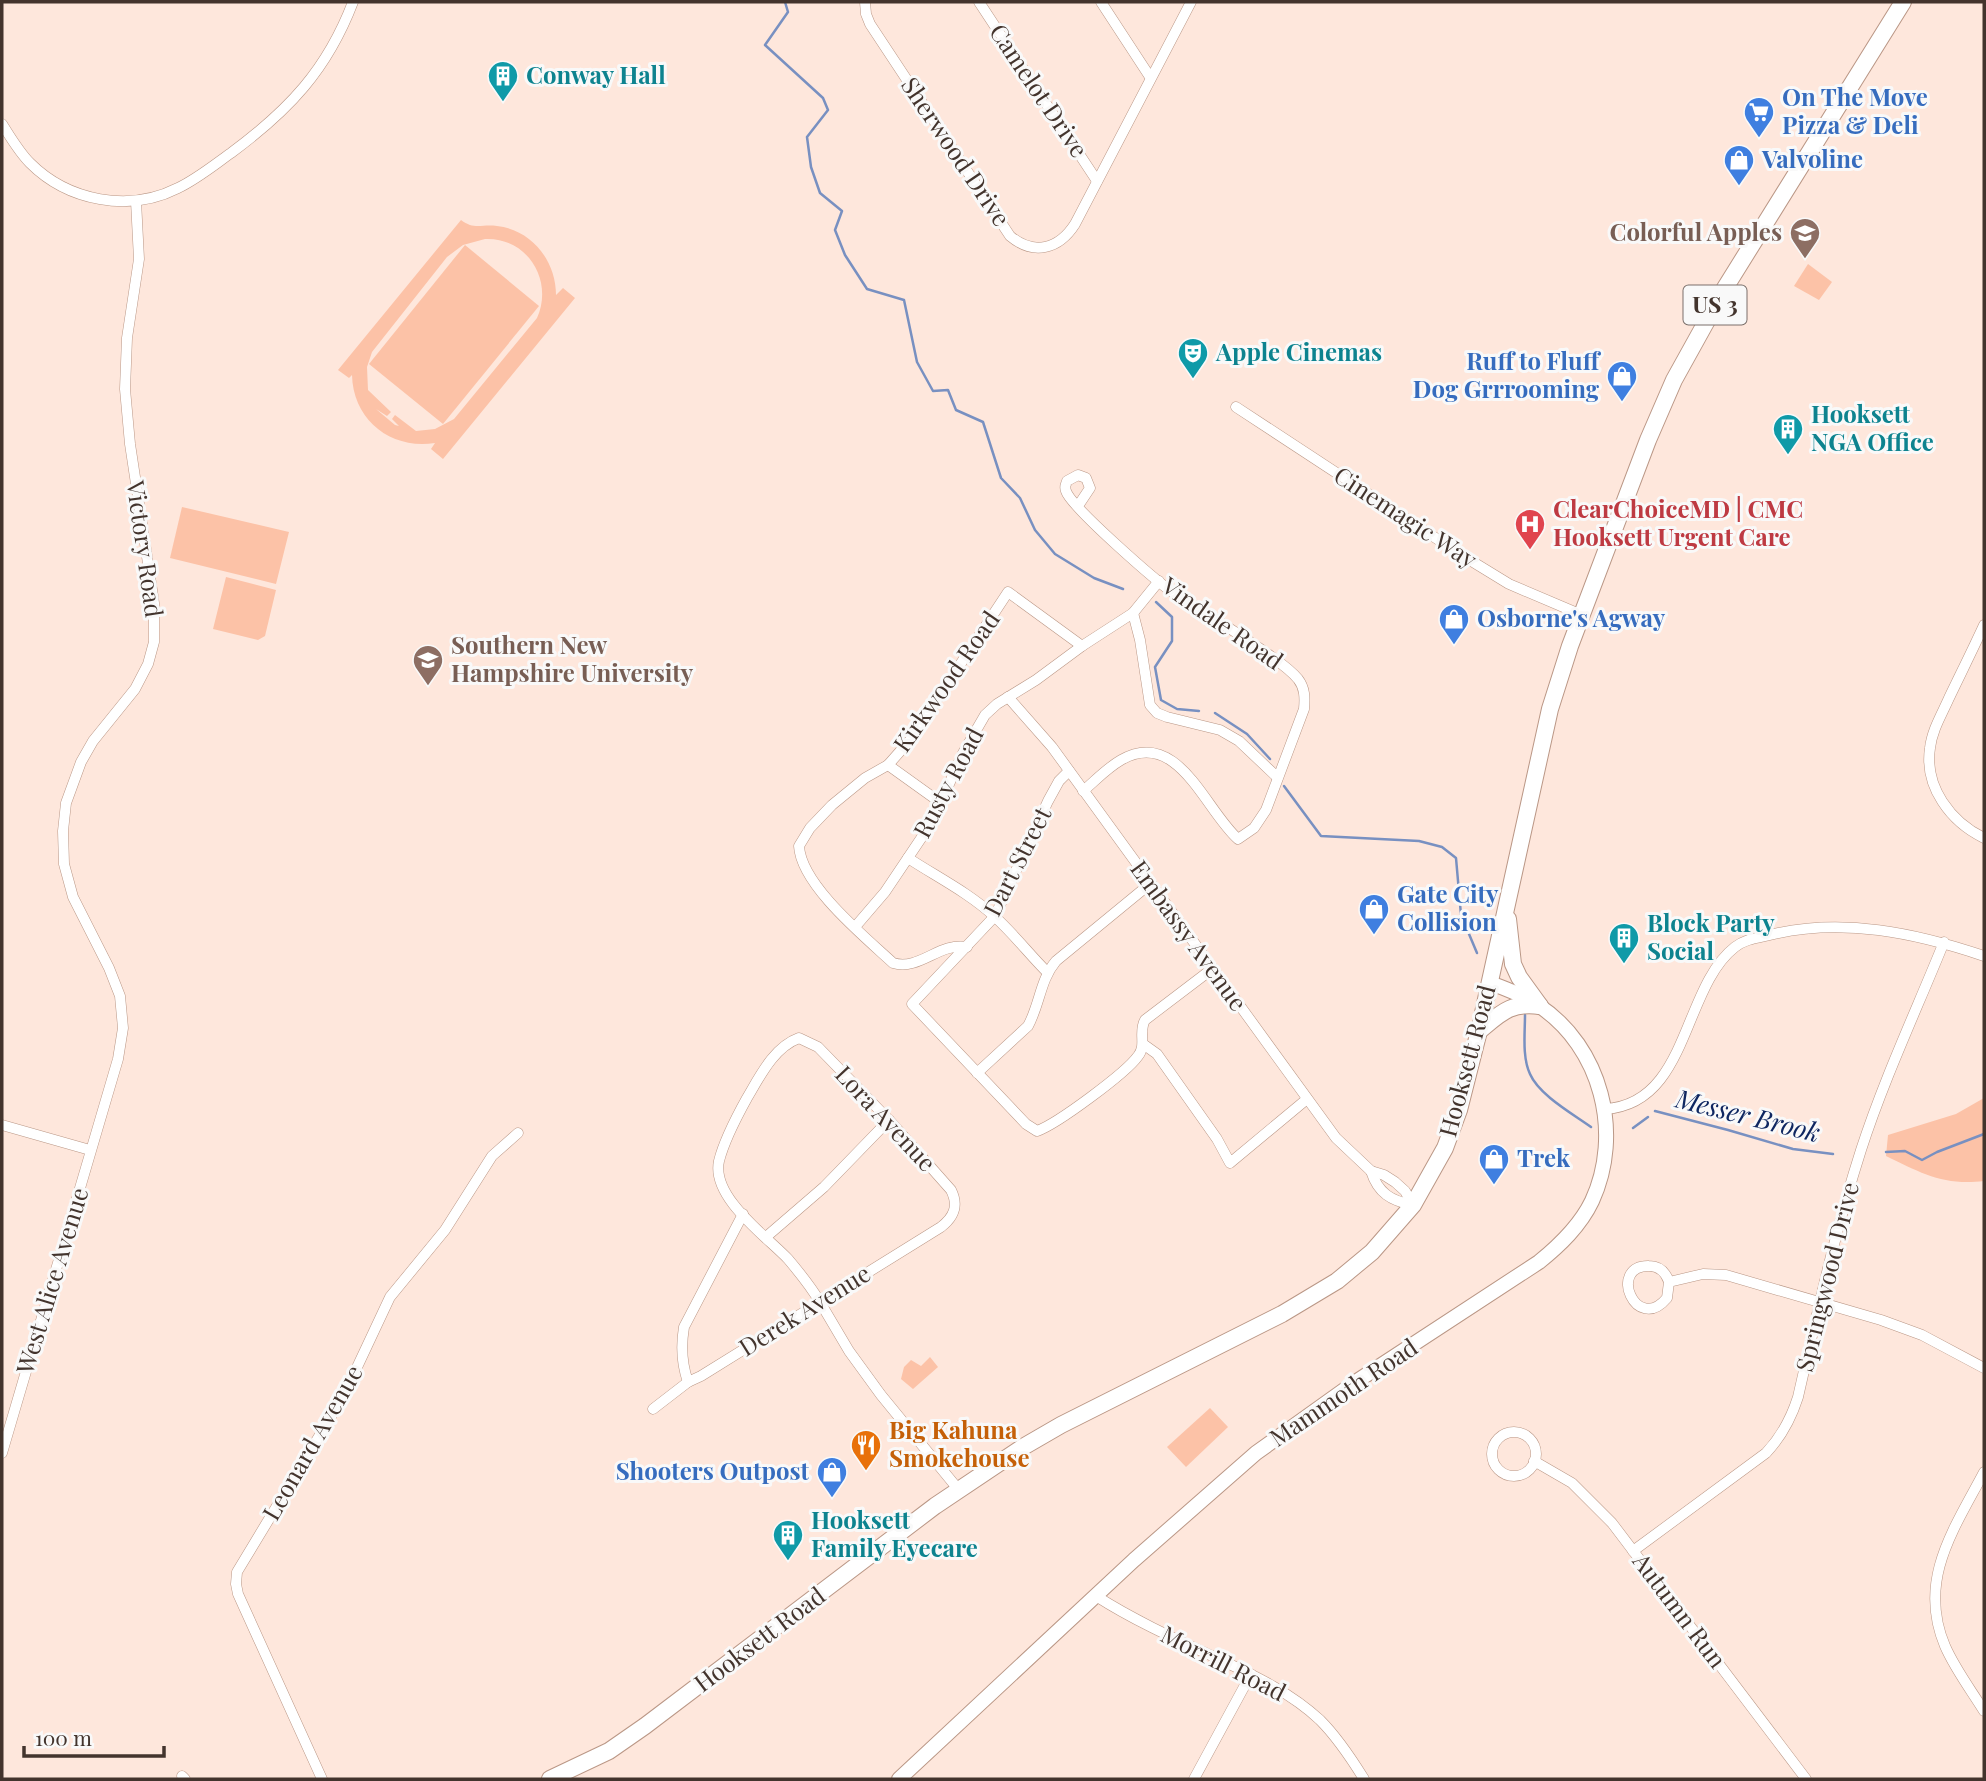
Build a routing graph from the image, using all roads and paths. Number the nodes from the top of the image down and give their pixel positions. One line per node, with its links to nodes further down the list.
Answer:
1 (353, 2): 10 (street)
2 (865, 2): 9 (street, Sherwood Drive)
3 (979, 2): 9 (street, Camelot Drive)
4 (1101, 2): 7 (street)
5 (1191, 2): 7 (street, Sherwood Drive)
6 (1903, 2): 15 (main road, Hooksett Road / US 3)
7 (1150, 77): 9 (street, Sherwood Drive)
8 (2, 124): 10 (street)
9 (1097, 181)
10 (136, 201): 45 (street, Victory Road)
11 (1236, 407): 15 (street, Cinemagic Way)
12 (1078, 506): 13 (street, Vindale Road)
13 (1159, 581): 14 (street, Rusty Road); 21 (street, Vindale Road)
14 (1133, 613): 17 (street, Rusty Road); 21 (street)
15 (1582, 615): 27 (main road, Hooksett Road / US 3)
16 (1984, 625): 24 (street)
17 (1082, 646): 18 (street, Rusty Road); 19 (street, Kirkwood Road)
18 (1008, 697): 20 (street, Embassy Avenue); 23 (street, Rusty Road)
19 (888, 765): 23 (street); 29 (street, Kirkwood Road)
20 (1069, 771): 22 (street, Embassy Avenue); 28 (street, Dart Street)
21 (1277, 777): 22 (street, Vindale Road)
22 (1083, 791): 26 (street, Embassy Avenue)
23 (941, 803): 25 (street, Rusty Road)
24 (1984, 838)
25 (908, 858): 28 (street); 29 (street, Rusty Road)
26 (1150, 883): 33 (street, Embassy Avenue); 34 (street)
27 (1506, 908): 35 (main road, Hooksett Road / US 3); 36 (main road)
28 (995, 916): 31 (street, Dart Street); 34 (street)
29 (855, 927): 31 (street)
30 (1944, 942): 32 (street); 41 (street); 53 (street, Springwood Drive)
31 (967, 947): 39 (street, Dart Street)
32 (1984, 956)
33 (1213, 969): 38 (street); 40 (street, Embassy Avenue)
34 (1047, 972): 39 (street)
35 (1490, 983): 36 (main road, Mammoth Road); 37 (main road, Hooksett Road / US 3)
36 (1540, 1006): 37 (main road); 41 (main road, Mammoth Road)
37 (1479, 1031): 47 (main road, Hooksett Road / US 3)
38 (1143, 1044): 39 (street); 40 (street)
39 (977, 1073)
40 (1307, 1099): 46 (street, Embassy Avenue)
41 (1605, 1109): 62 (main road, Mammoth Road)
42 (889, 1120): 48 (street, Lora Avenue); 49 (street, Lora Avenue); 50 (street)
43 (2, 1125): 45 (street)
44 (518, 1133): 65 (street, Leonard Avenue)
45 (90, 1150): 57 (street, West Alice Avenue)
46 (1371, 1171): 47 (street, Embassy Avenue); 47 (street, Embassy Avenue)
47 (1413, 1205): 60 (main road, Hooksett Road / US 3)
48 (955, 1211): 52 (street, Derek Avenue)
49 (743, 1214): 50 (street); 55 (street)
50 (766, 1237): 52 (street)
51 (1670, 1282): 51 (street); 53 (street)
52 (820, 1302): 55 (street, Derek Avenue); 60 (street)
53 (1820, 1302): 54 (street); 61 (street, Springwood Drive)
54 (1984, 1368)
55 (688, 1382): 56 (street, Derek Avenue)
56 (653, 1409)
57 (2, 1452)
58 (1534, 1461): 58 (street); 61 (street, Autumn Run)
59 (1984, 1472): 64 (street)
60 (958, 1489): 66 (main road, Hooksett Road / US 3)
61 (1633, 1551): 70 (street, Autumn Run)
62 (1096, 1596): 63 (street, Morrill Road); 67 (main road, Mammoth Road)
63 (1251, 1674): 68 (street); 69 (street, Morrill Road)
64 (1984, 1711)
65 (322, 1779)
66 (550, 1779)
67 (899, 1779)
68 (1194, 1779)
69 (1364, 1779)
70 (1806, 1779)

